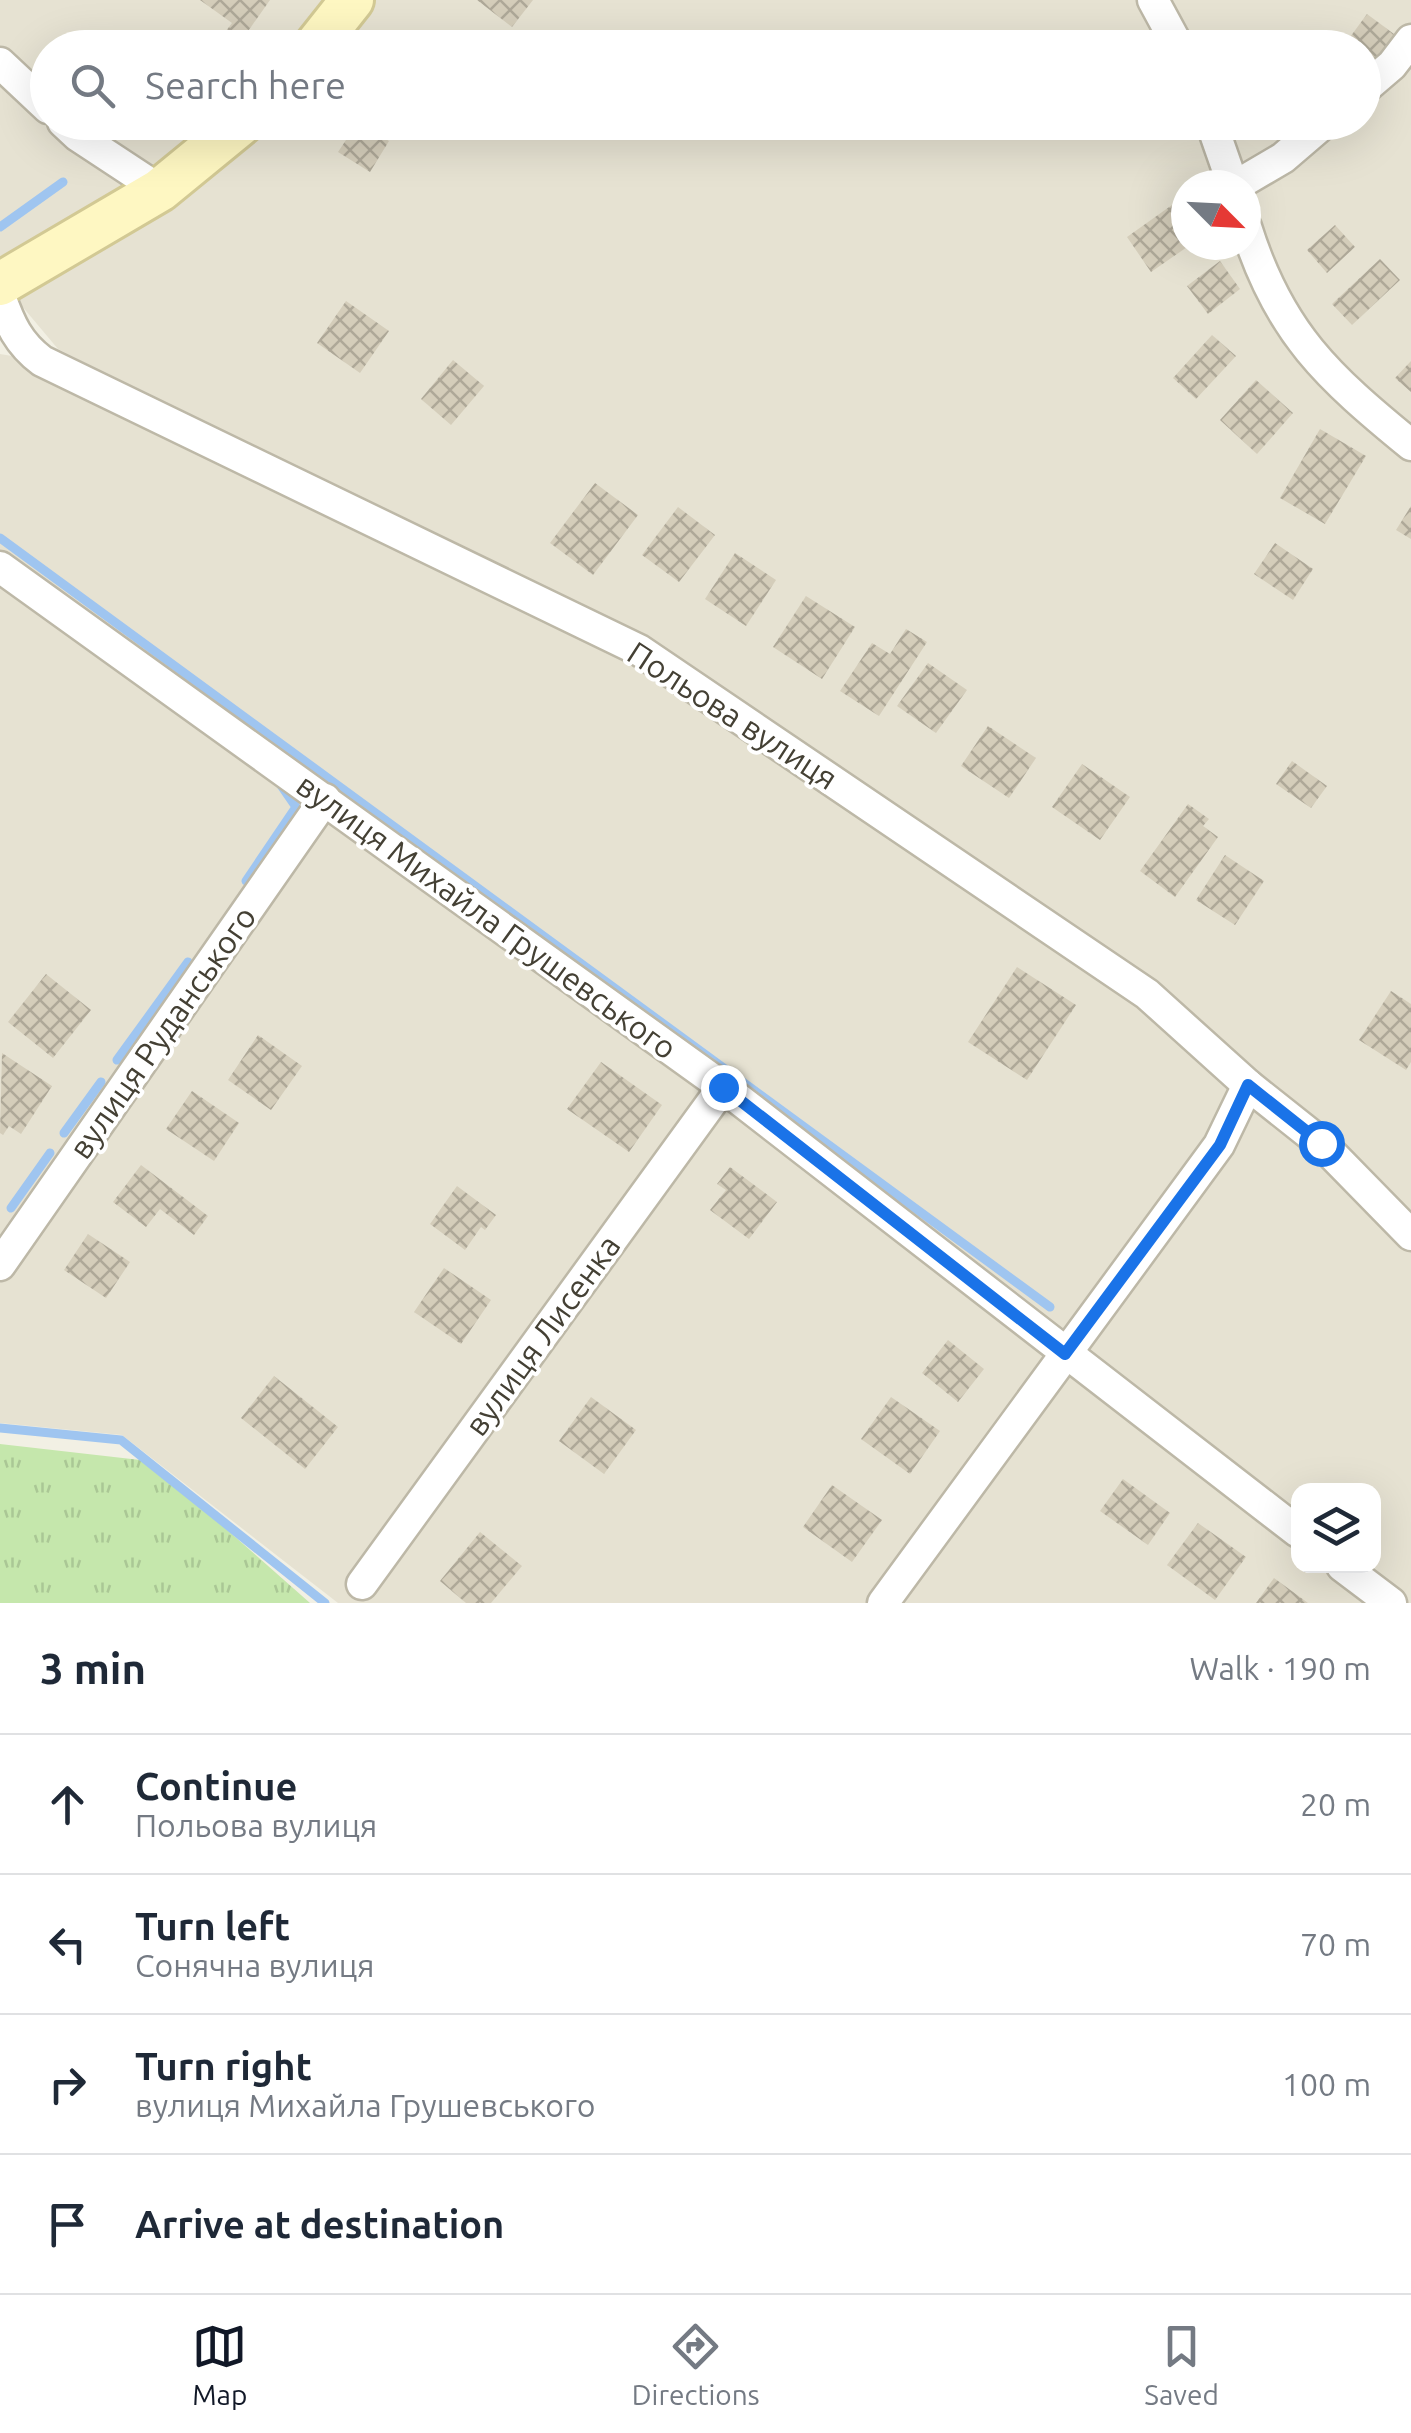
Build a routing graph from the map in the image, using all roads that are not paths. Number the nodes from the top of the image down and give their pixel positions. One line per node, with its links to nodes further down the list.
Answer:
1 (352, 0): 3 (main road)
2 (1153, 0): 4 (street)
3 (328, 30)
4 (1169, 30)
5 (1411, 40): 7 (street)
6 (0, 63): 8 (street)
7 (1381, 75)
8 (30, 91)
9 (84, 140): 15 (street)
10 (221, 140): 15 (main road)
11 (1218, 140): 13 (street)
12 (1304, 140): 14 (street)
13 (1229, 170)
14 (1261, 170)
15 (160, 190): 17 (main road)
16 (1256, 260): 19 (street)
17 (0, 284)
18 (0, 296): 22 (street, Польова вулиця)
19 (1411, 445)
20 (0, 567): 21 (street, вулиця Михайла Грушевського)
21 (325, 798): 23 (street, вулиця Михайла Грушевського); 25 (street, вулиця Руданського)
22 (1248, 1085): 24 (street, Польова вулиця); 26 (street)
23 (723, 1087): 26 (street, вулиця Михайла Грушевського); 29 (street, вулиця Лисенка)
24 (1411, 1235)
25 (0, 1266)
26 (1065, 1354): 27 (street, вулиця Михайла Грушевського); 30 (street)
27 (1291, 1527)
28 (1351, 1573): 31 (street)
29 (362, 1584)
30 (882, 1603)
31 (1391, 1603)

